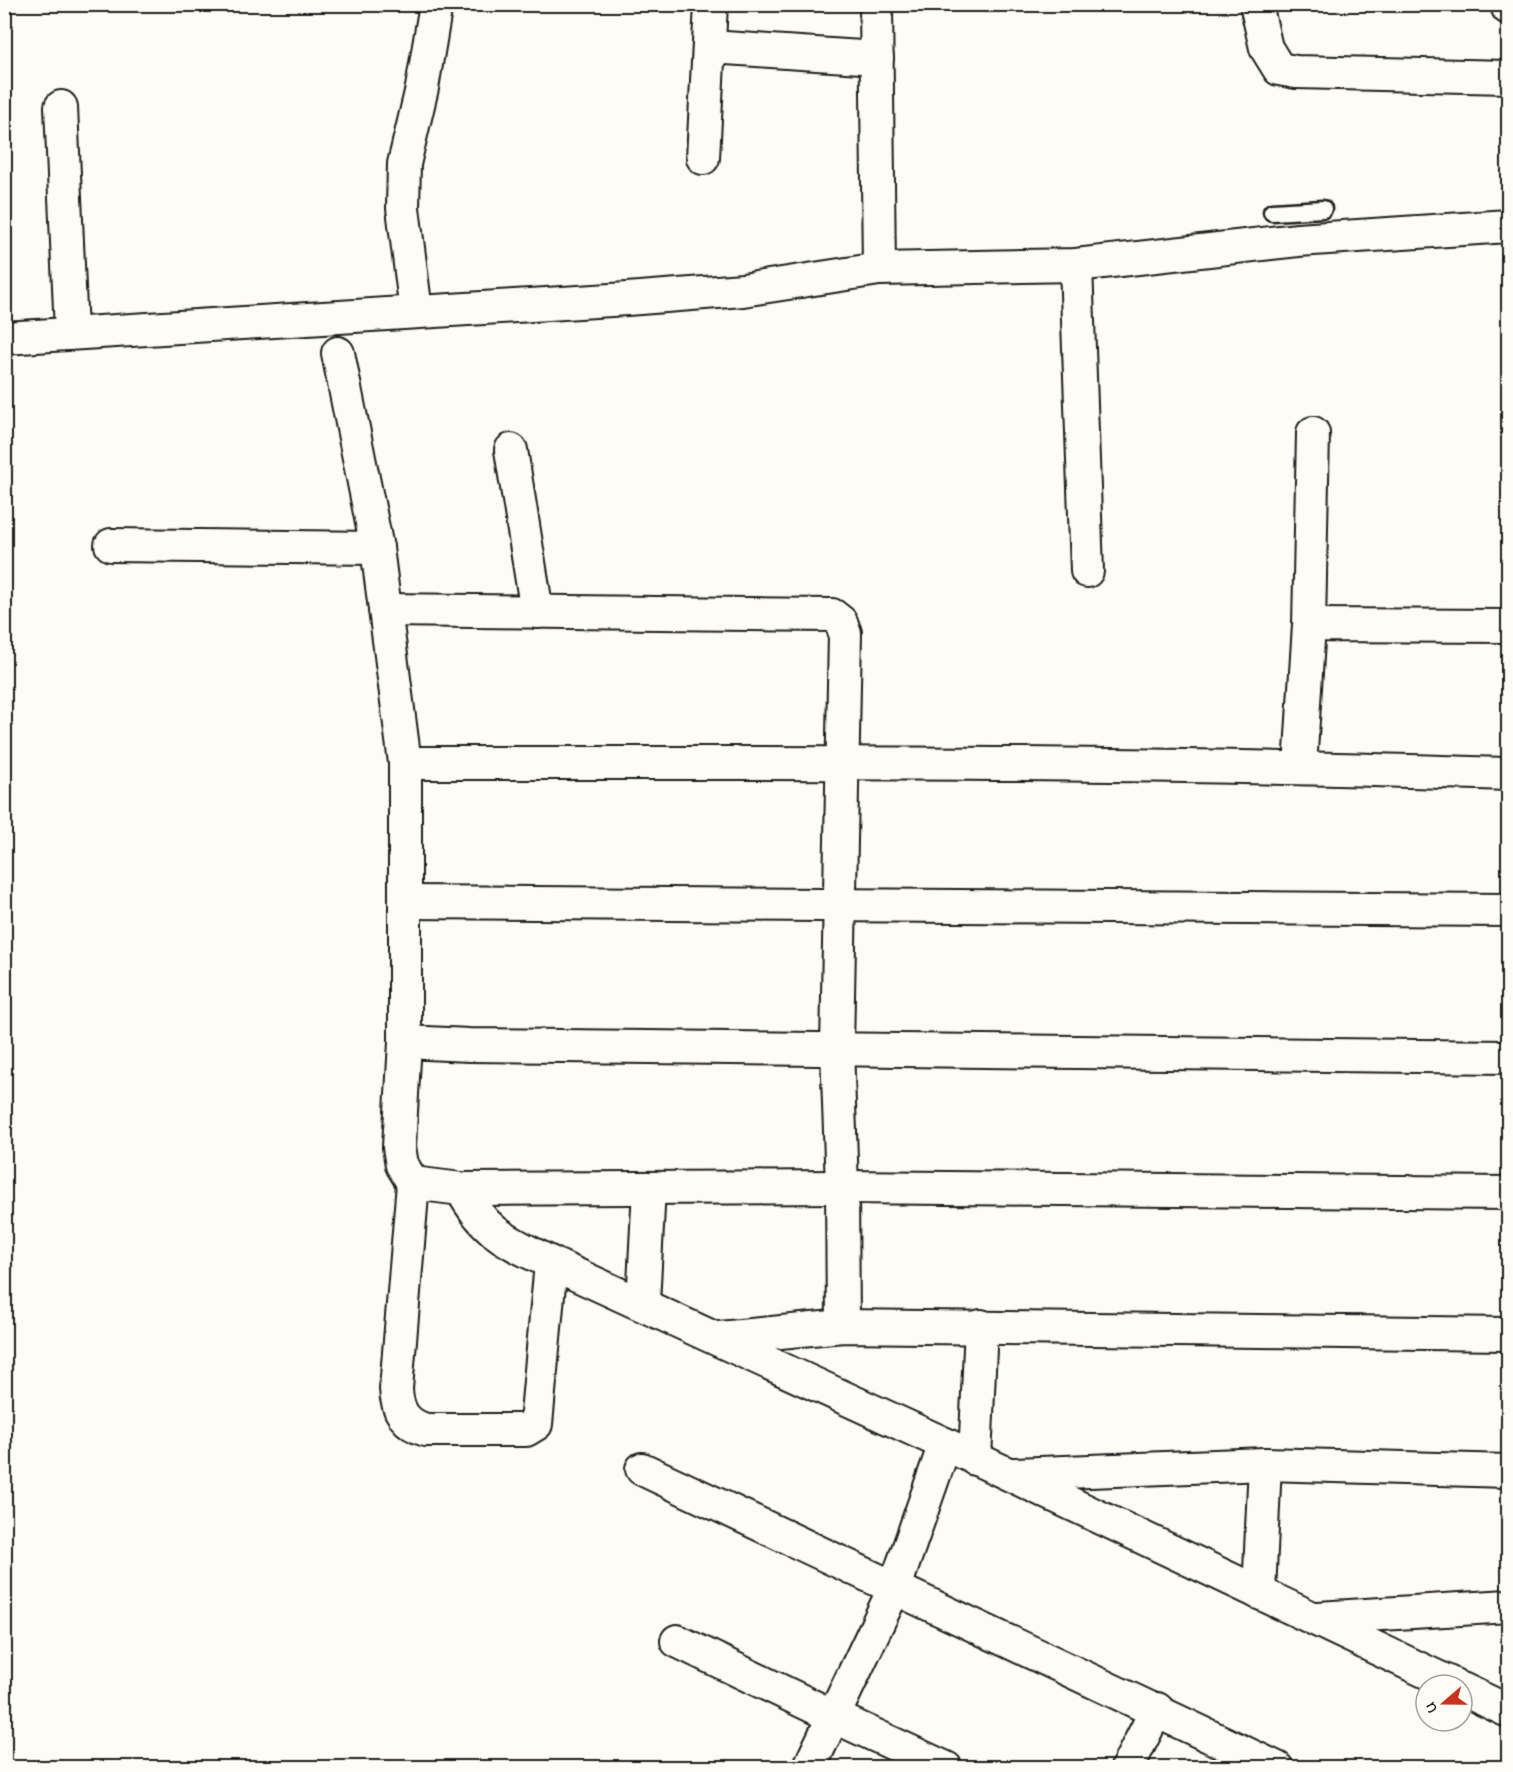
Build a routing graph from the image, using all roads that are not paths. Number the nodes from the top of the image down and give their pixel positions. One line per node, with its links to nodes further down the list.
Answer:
1 (436, 4): 16 (street)
2 (711, 4): 5 (street)
3 (876, 4): 6 (street)
4 (1256, 4): 7 (street)
5 (710, 47): 6 (street); 9 (street)
6 (878, 58): 15 (street)
7 (1509, 77)
8 (61, 107): 17 (street)
9 (703, 158)
10 (1323, 209): 12 (lane)
11 (1272, 212): 12 (lane)
12 (1298, 225): 13 (street); 14 (street)
13 (1509, 226)
14 (1076, 265): 15 (street); 24 (street)
15 (879, 268): 16 (street)
16 (416, 312): 17 (street)
17 (71, 332): 18 (street)
18 (4, 338)
19 (338, 353): 23 (street)
20 (1313, 433): 27 (street)
21 (511, 450): 26 (street)
22 (111, 544): 23 (street)
23 (377, 548): 25 (street)
24 (1087, 571)
25 (385, 610): 26 (street); 29 (street)
26 (537, 612): 30 (street)
27 (1309, 625): 28 (street); 31 (street)
28 (1509, 626)
29 (405, 763): 30 (street); 33 (street)
30 (844, 763): 31 (street); 34 (street)
31 (1300, 767): 32 (street)
32 (1509, 774)
33 (407, 902): 34 (street); 36 (street)
34 (839, 905): 35 (street); 37 (street)
35 (1509, 910)
36 (405, 1042): 37 (street); 39 (street)
37 (837, 1048): 38 (street); 40 (street)
38 (1509, 1057)
39 (413, 1183): 42 (street); 44 (street)
40 (842, 1187): 41 (street); 43 (street); 46 (street)
41 (649, 1188): 42 (street); 45 (street)
42 (461, 1189): 44 (street)
43 (1509, 1193)
44 (551, 1263): 45 (street)
45 (643, 1305): 49 (street)
46 (843, 1326): 47 (street); 49 (street)
47 (981, 1326): 48 (street); 51 (street)
48 (1509, 1334)
49 (718, 1338): 50 (street)
50 (945, 1444): 51 (street); 56 (street)
51 (975, 1459): 55 (street)
52 (1265, 1464): 54 (street); 55 (street); 57 (street)
53 (642, 1469): 56 (street)
54 (1509, 1472)
55 (1009, 1474): 57 (street)
56 (895, 1587): 63 (street); 65 (street)
57 (1259, 1593): 59 (street)
58 (1509, 1606): 59 (street)
59 (1314, 1618): 61 (street)
60 (677, 1641): 65 (street)
61 (1429, 1673)
62 (1474, 1695): 64 (street)
63 (1157, 1709): 68 (street); 69 (street)
64 (1509, 1711)
65 (833, 1716): 66 (street); 67 (street)
66 (809, 1767)
67 (946, 1767)
68 (1127, 1767)
69 (1277, 1767)

